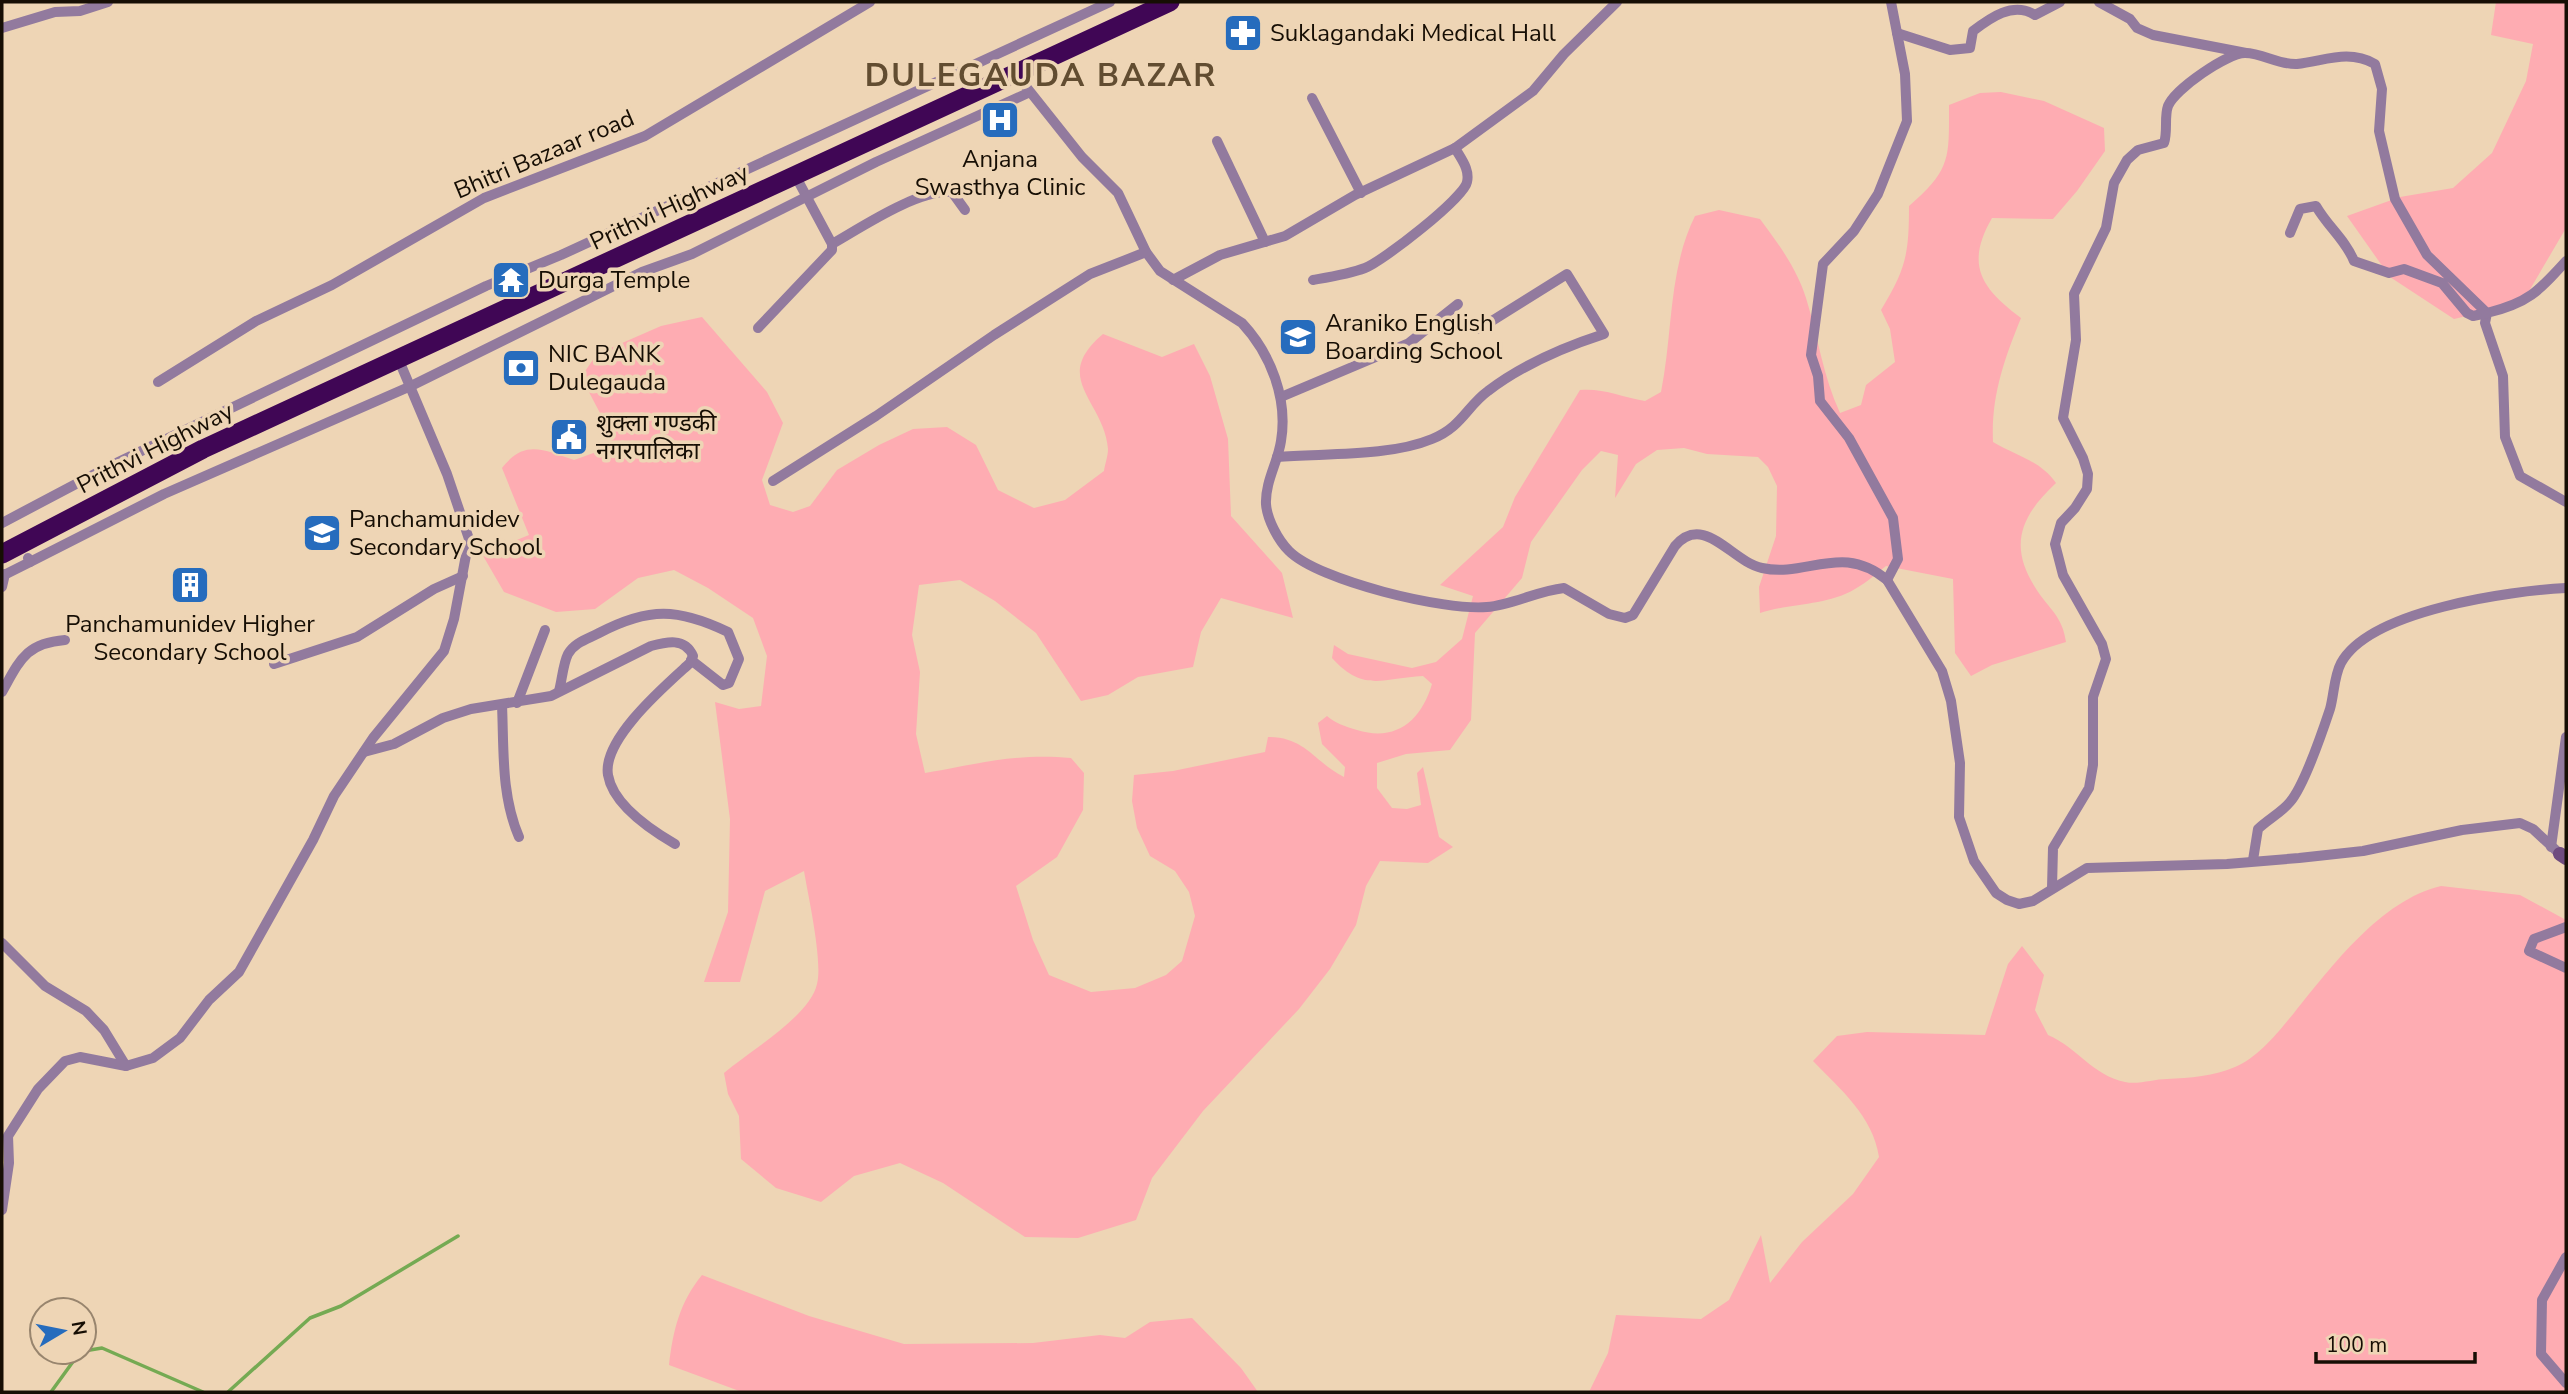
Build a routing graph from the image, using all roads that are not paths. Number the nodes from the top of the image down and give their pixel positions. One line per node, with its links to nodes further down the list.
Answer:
1 (108, 2): 9 (street)
2 (870, 2): 33 (street, Bhitri Bazaar road)
3 (1110, 2): 36 (street)
4 (1170, 2): 12 (highway, Prithvi Highway)
5 (1617, 2): 16 (street)
6 (1891, 2): 10 (street)
7 (2060, 2): 10 (street)
8 (2099, 2): 11 (street)
9 (2, 28)
10 (1897, 33): 47 (street)
11 (2246, 53): 29 (street); 64 (street)
12 (1016, 74): 13 (street); 17 (highway, Prithvi Highway)
13 (1028, 93): 19 (street); 24 (street)
14 (1312, 99): 18 (street)
15 (1217, 141): 22 (street)
16 (1455, 148): 18 (street); 27 (street)
17 (795, 175): 19 (street); 32 (highway, Prithvi Highway)
18 (1361, 193): 22 (street)
19 (805, 198): 23 (street); 34 (street)
20 (965, 210): 23 (street)
21 (2290, 233): 29 (street)
22 (1265, 242): 26 (street)
23 (832, 244): 30 (street)
24 (1146, 252): 26 (street); 39 (street)
25 (2566, 261): 29 (street)
26 (1173, 280): 35 (street)
27 (1313, 280)
28 (1458, 304): 35 (street)
29 (2487, 313): 40 (street)
30 (758, 328)
31 (1479, 329): 37 (street)
32 (398, 358): 34 (street); 38 (highway, Prithvi Highway)
33 (158, 382)
34 (411, 386): 44 (street); 46 (street)
35 (1280, 397): 37 (street)
36 (149, 447): 38 (street); 41 (street)
37 (1277, 457): 47 (street)
38 (159, 472): 42 (highway, Prithvi Highway)
39 (773, 481)
40 (2566, 502)
41 (2, 523)
42 (20, 543): 43 (highway, Prithvi Highway); 44 (street)
43 (2, 554)
44 (30, 562): 45 (street)
45 (4, 575): 48 (street)
46 (463, 576): 53 (street); 59 (street)
47 (1887, 580): 64 (street)
48 (2, 587)
49 (2566, 588): 63 (street)
50 (545, 630): 56 (street)
51 (65, 640): 55 (street)
52 (691, 660): 54 (street); 54 (street); 61 (street)
53 (274, 664)
54 (559, 691): 56 (street)
55 (2, 692)
56 (517, 703): 57 (street)
57 (502, 705): 59 (street); 60 (street)
58 (2566, 737): 62 (street)
59 (363, 752): 68 (street)
60 (519, 837)
61 (675, 844)
62 (2561, 853): 63 (street)
63 (2253, 860): 64 (street)
64 (2052, 888)
65 (2566, 927): 67 (street)
66 (2, 943): 68 (street)
67 (2566, 968)
68 (126, 1066): 69 (street)
69 (2, 1210)
70 (2566, 1257): 71 (street)
71 (2566, 1383)

